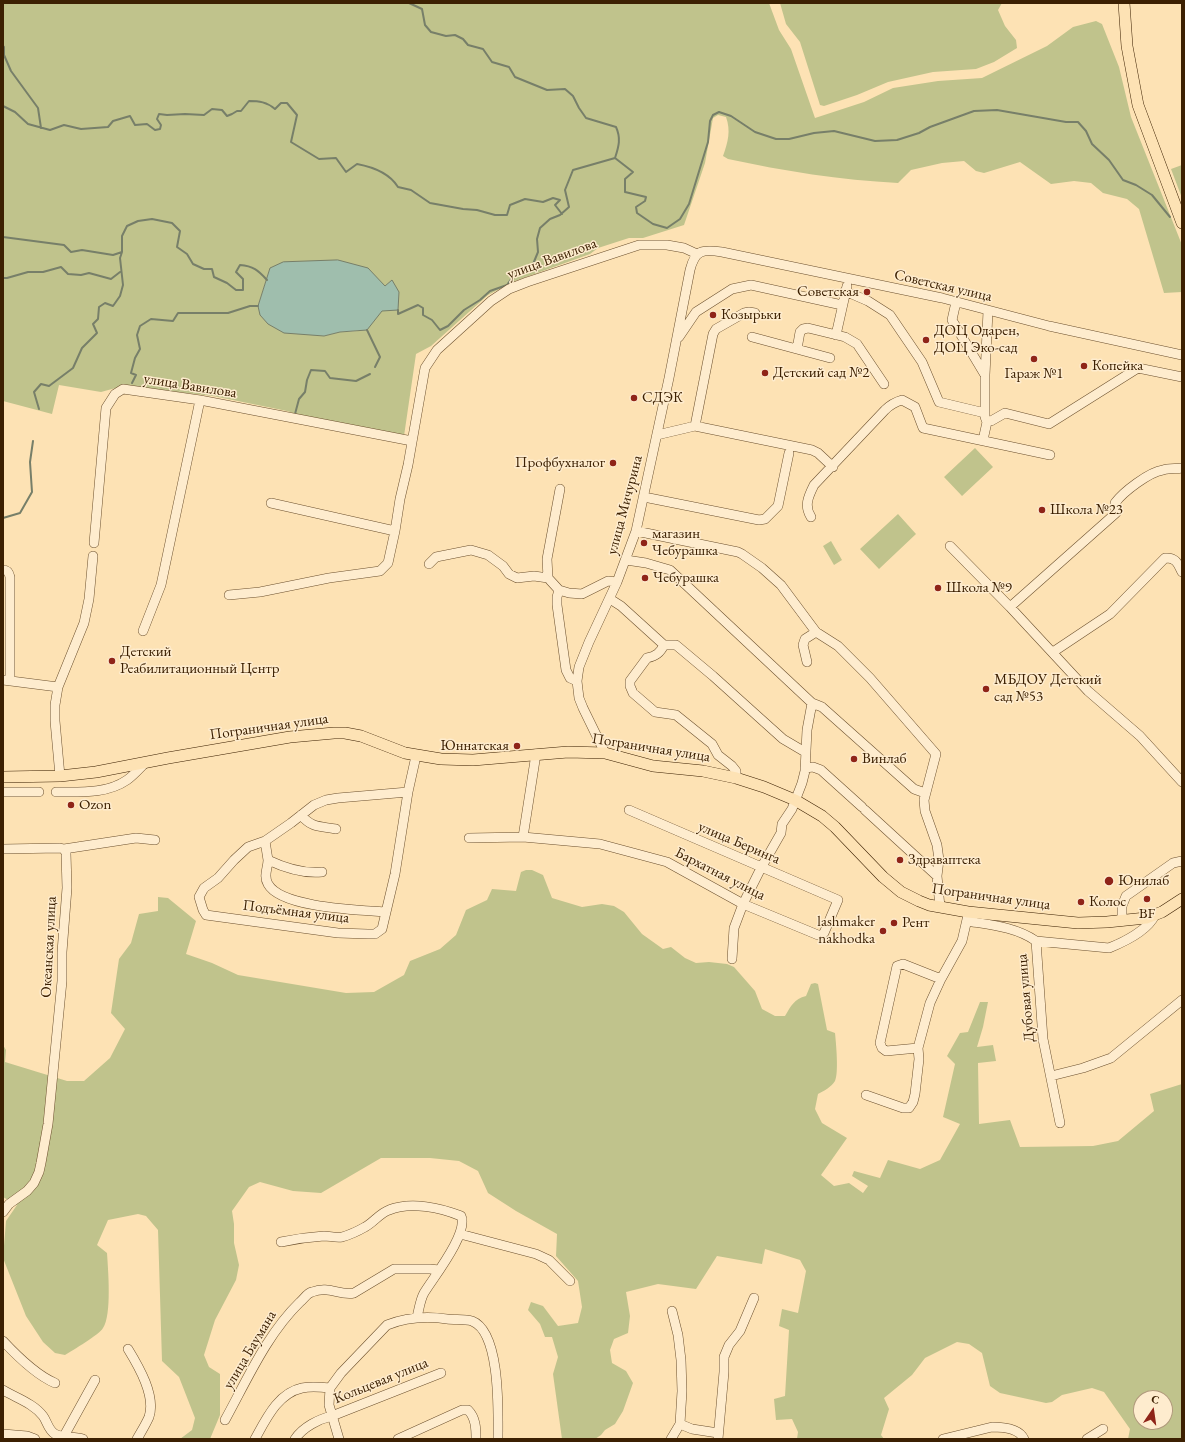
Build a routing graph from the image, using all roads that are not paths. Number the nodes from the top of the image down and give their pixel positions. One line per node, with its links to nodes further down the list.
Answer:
1 (1124, 3): 2 (main road)
2 (1182, 223)
3 (697, 254): 4 (street, Советская улица); 12 (street, улица Мичурина); 24 (street, улица Вавилова)
4 (848, 279): 5 (street); 6 (street, Советская улица)
5 (845, 292): 7 (street); 20 (street)
6 (956, 302): 8 (street, Советская улица); 16 (street)
7 (842, 304): 10 (street); 12 (street)
8 (988, 310): 14 (street, Советская улица); 16 (street)
9 (755, 313): 21 (street)
10 (836, 335): 13 (street); 18 (street)
11 (752, 337): 13 (street)
12 (676, 340): 22 (street, улица Мичурина)
13 (797, 348): 15 (street)
14 (1182, 355)
15 (830, 358)
16 (985, 375): 20 (street)
17 (1182, 377): 20 (street)
18 (884, 384)
19 (200, 400): 24 (street, улица Вавилова); 35 (street, улица Вавилова); 48 (street)
20 (986, 417): 23 (street)
21 (695, 426): 22 (street); 27 (street)
22 (657, 435): 30 (street, улица Мичурина)
23 (983, 440): 26 (street); 27 (street)
24 (412, 441): 33 (street, улица Вавилова)
25 (789, 453): 30 (street)
26 (1050, 455)
27 (833, 466): 32 (street)
28 (1182, 468): 47 (street)
29 (560, 488): 42 (street)
30 (644, 497): 34 (street, улица Мичурина)
31 (270, 503): 33 (street)
32 (811, 517)
33 (395, 531): 45 (street, улица Вавилова)
34 (636, 531): 38 (street, улица Мичурина); 49 (street)
35 (94, 543)
36 (950, 546): 47 (street)
37 (93, 556): 55 (street)
38 (626, 560): 43 (street, улица Мичурина); 56 (street)
39 (429, 564): 42 (street)
40 (3, 570): 53 (street)
41 (1182, 572): 51 (street)
42 (548, 578): 44 (street)
43 (617, 582): 44 (street); 46 (street, улица Мичурина)
44 (559, 590): 54 (street)
45 (229, 595)
46 (610, 599): 50 (street); 54 (street, улица Мичурина)
47 (1010, 607): 51 (street)
48 (143, 631)
49 (816, 632): 52 (street); 71 (street)
50 (664, 645): 57 (street); 65 (street)
51 (1053, 652): 66 (street)
52 (807, 662)
53 (6, 680): 55 (street)
54 (577, 681): 58 (street, улица Мичурина)
55 (58, 687): 63 (street)
56 (812, 703): 57 (street); 71 (street)
57 (806, 752): 62 (street)
58 (605, 753): 59 (main road, Пограничная улица); 65 (main road, Пограничная улица)
59 (536, 754): 60 (main road, Пограничная улица); 76 (street)
60 (416, 756): 61 (main road, Пограничная улица); 70 (street, Подъёмная улица)
61 (146, 762): 63 (main road, Пограничная улица); 69 (street)
62 (805, 768): 72 (street); 86 (street)
63 (60, 776): 64 (main road, Пограничная улица)
64 (3, 777)
65 (736, 778): 72 (main road, Пограничная улица)
66 (1182, 782)
67 (3, 792): 68 (street)
68 (39, 792)
69 (56, 792)
70 (408, 792): 74 (street); 91 (street, Подъёмная улица)
71 (925, 793): 86 (street)
72 (796, 800): 84 (street); 90 (main road, Пограничная улица)
73 (629, 810): 84 (street, улица Беринга)
74 (300, 815): 75 (street); 79 (street)
75 (336, 829)
76 (523, 836): 77 (street, Бархатная улица); 89 (street, Бархатная улица)
77 (469, 838)
78 (155, 840): 80 (street)
79 (265, 841): 82 (street, Подъёмная улица); 91 (street, Подъёмная улица)
80 (62, 848): 81 (street); 103 (street, Океанская улица)
81 (3, 850)
82 (268, 860): 85 (street); 91 (street, Подъёмная улица)
83 (1182, 861): 94 (street)
84 (761, 868): 88 (street, улица Беринга); 89 (street)
85 (322, 872)
86 (937, 876): 90 (street)
87 (1182, 899): 92 (main road, Пограничная улица)
88 (838, 900): 89 (street, Бархатная улица)
89 (743, 904): 96 (street)
90 (940, 907): 93 (main road, Пограничная улица)
91 (386, 912)
92 (1155, 915): 94 (main road, Пограничная улица); 95 (street)
93 (968, 917): 94 (main road, Пограничная улица); 95 (street, Дубовая улица); 97 (street)
94 (1122, 921)
95 (1036, 941): 100 (street, Дубовая улица)
96 (732, 960)
97 (940, 979): 99 (street); 99 (street)
98 (1182, 1000): 100 (street)
99 (918, 1048): 101 (street)
100 (1051, 1076): 102 (street, Дубовая улица)
101 (866, 1095)
102 (1060, 1123)
103 (3, 1212)
104 (460, 1234): 105 (street); 106 (street); 107 (street)
105 (281, 1242)
106 (439, 1270): 110 (street); 119 (street, улица Баумана)
107 (570, 1281)
108 (754, 1298): 123 (street)
109 (672, 1311): 120 (street)
110 (417, 1317): 116 (street, Кольцевая улица); 133 (street, Кольцевая улица)
111 (3, 1341): 115 (street)
112 (128, 1349): 127 (street)
113 (441, 1373): 118 (street, Кольцевая улица)
114 (95, 1380): 124 (street)
115 (55, 1383)
116 (330, 1388): 118 (street, Кольцевая улица); 128 (street, Кольцевая улица)
117 (3, 1390): 124 (street)
118 (332, 1416): 129 (street, Кольцевая улица); 130 (street, Кольцевая улица)
119 (225, 1420)
120 (680, 1424): 123 (street); 134 (street)
121 (1103, 1429): 137 (street)
122 (3, 1434): 125 (street)
123 (718, 1436)
124 (58, 1437): 126 (street)
125 (35, 1439)
126 (83, 1439)
127 (137, 1439)
128 (255, 1439)
129 (295, 1439)
130 (339, 1439)
131 (398, 1439): 132 (street)
132 (476, 1439)
133 (498, 1439)
134 (671, 1439)
135 (943, 1439): 136 (street)
136 (1024, 1439)
137 (1087, 1439)

